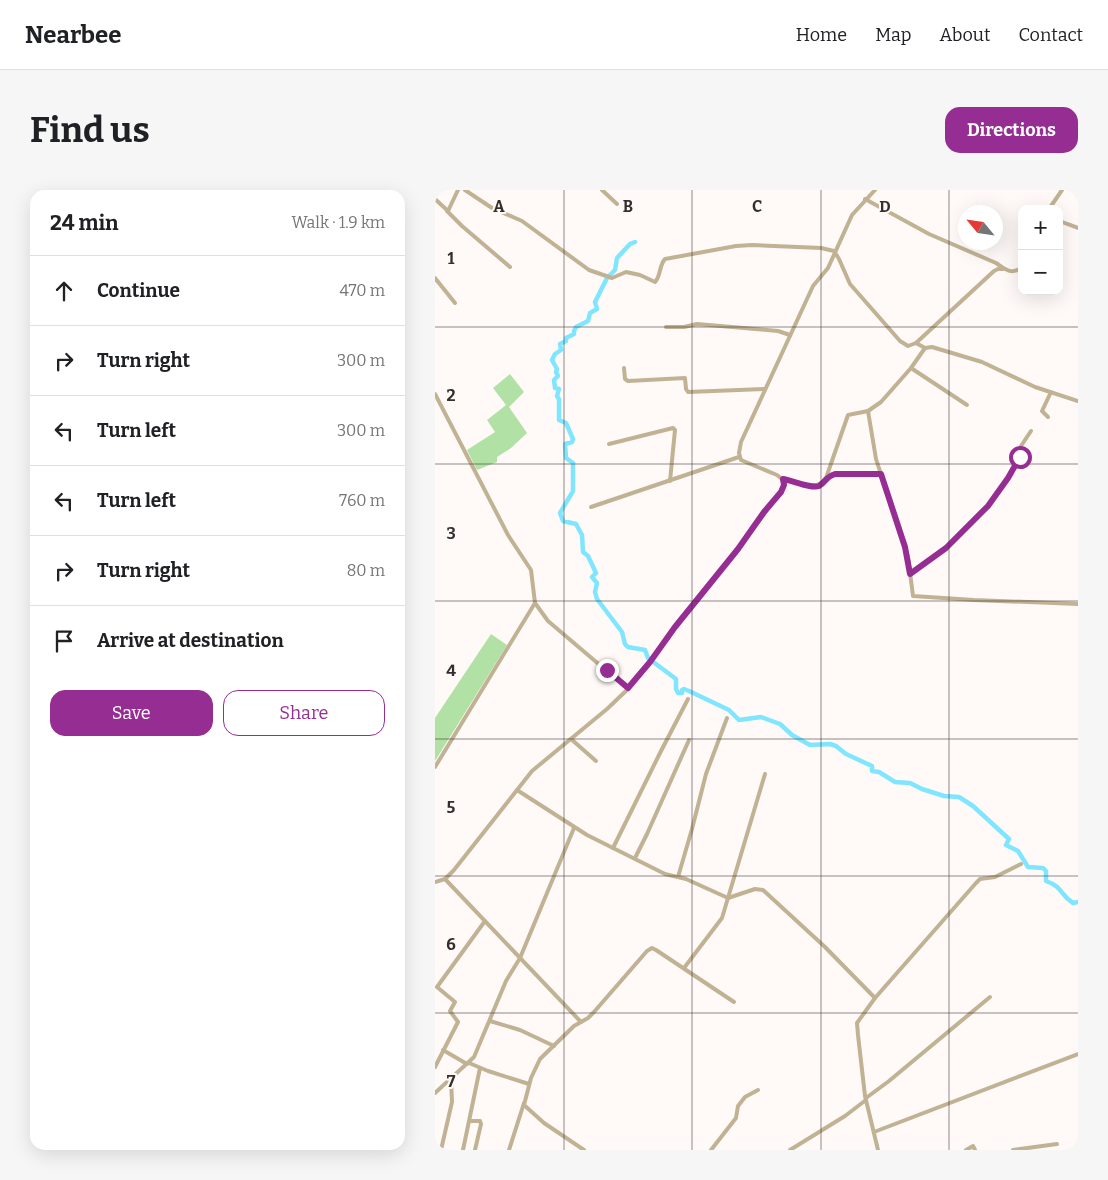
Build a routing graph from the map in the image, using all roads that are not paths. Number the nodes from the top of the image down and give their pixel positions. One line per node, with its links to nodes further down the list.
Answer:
1 (458, 190): 10 (street)
2 (465, 190): 13 (street)
3 (602, 190): 8 (street)
4 (875, 190): 7 (street)
5 (1062, 190): 9 (street)
6 (435, 199): 10 (street)
7 (865, 199): 13 (street); 15 (street)
8 (617, 204)
9 (1052, 205)
10 (447, 211): 14 (street)
11 (1063, 222): 12 (street)
12 (1078, 228)
13 (835, 252): 20 (street); 21 (street)
14 (510, 267)
15 (1003, 269): 16 (street); 21 (street)
16 (1018, 270)
17 (435, 278): 18 (street)
18 (455, 303)
19 (666, 327): 20 (street)
20 (790, 335): 25 (street)
21 (917, 343): 22 (street)
22 (925, 348): 24 (street); 26 (street)
23 (624, 368): 25 (street)
24 (911, 368): 29 (street); 30 (street)
25 (765, 389): 34 (street)
26 (1051, 392): 28 (street); 31 (street)
27 (435, 394): 41 (street)
28 (1078, 401)
29 (967, 405)
30 (868, 411): 35 (street); 36 (street)
31 (1048, 417)
32 (1031, 431): 40 (street)
33 (609, 444): 38 (street)
34 (739, 457): 37 (street); 38 (street)
35 (881, 474): 36 (street); 40 (street)
36 (826, 478): 37 (street)
37 (783, 479): 43 (street)
38 (670, 480): 39 (street)
39 (591, 507)
40 (910, 574): 42 (street)
41 (535, 604): 43 (street); 49 (street)
42 (1078, 604)
43 (628, 688): 46 (street)
44 (688, 699): 53 (street)
45 (727, 718): 56 (street)
46 (571, 739): 48 (street); 51 (street)
47 (689, 740): 54 (street)
48 (596, 761)
49 (435, 767)
50 (765, 774): 59 (street)
51 (517, 790): 52 (street); 57 (street)
52 (574, 828): 53 (street); 61 (street)
53 (613, 848): 54 (street)
54 (635, 858): 56 (street)
55 (1021, 864): 64 (street)
56 (678, 877): 59 (street)
57 (445, 879): 58 (street); 60 (street)
58 (435, 882)
59 (728, 898): 62 (street); 64 (street)
60 (485, 921): 61 (street); 69 (street)
61 (520, 958): 66 (street); 67 (street)
62 (683, 968): 65 (street); 67 (street)
63 (990, 997): 78 (street)
64 (875, 998): 78 (street)
65 (734, 1002)
66 (490, 1021): 68 (street); 71 (street)
67 (581, 1022): 68 (street)
68 (554, 1046): 75 (street)
69 (443, 1050): 71 (street); 72 (street)
70 (1078, 1054): 81 (street)
71 (468, 1064): 73 (street); 74 (street)
72 (435, 1067)
73 (480, 1068): 75 (street); 80 (street)
74 (451, 1079): 77 (street); 83 (street)
75 (529, 1084): 79 (street)
76 (758, 1090): 88 (street)
77 (435, 1093)
78 (866, 1099): 81 (street); 89 (street)
79 (523, 1103): 86 (street); 87 (street)
80 (470, 1121): 84 (street); 85 (street)
81 (874, 1132): 90 (street)
82 (1057, 1144): 93 (street)
83 (441, 1150)
84 (463, 1150)
85 (475, 1150)
86 (509, 1150)
87 (584, 1150)
88 (711, 1150)
89 (790, 1150)
90 (878, 1150)
91 (966, 1150): 92 (street)
92 (975, 1150)
93 (1013, 1150)

